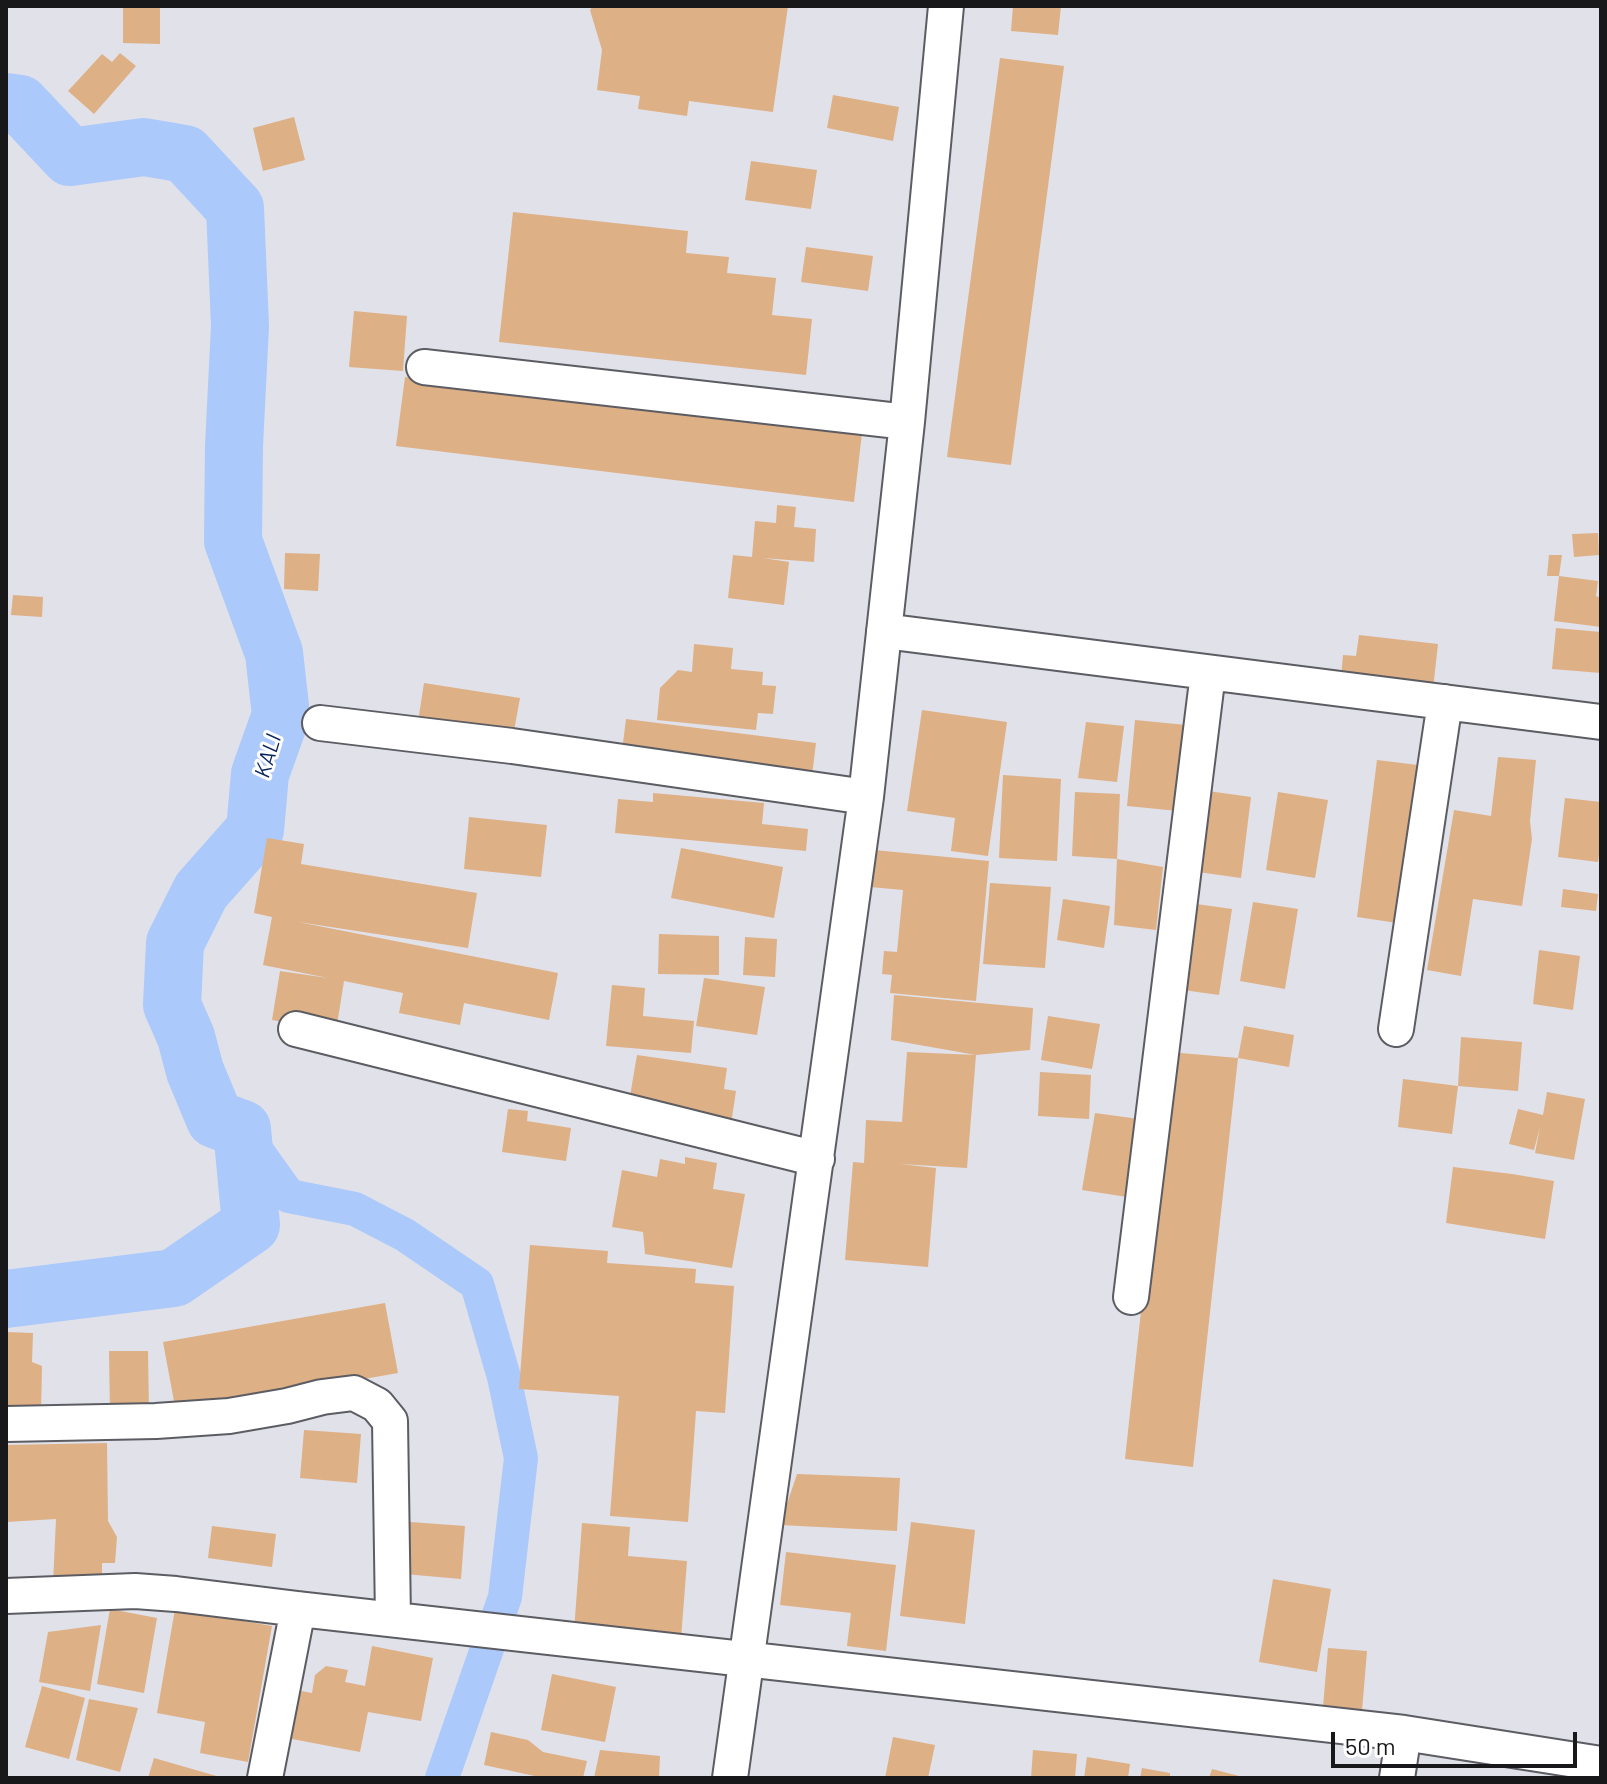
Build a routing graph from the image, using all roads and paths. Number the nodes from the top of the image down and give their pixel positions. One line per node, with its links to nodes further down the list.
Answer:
1 (946, 6): 3 (street)
2 (424, 367): 3 (street)
3 (907, 422): 4 (street)
4 (884, 631): 5 (street); 9 (street)
5 (1208, 673): 6 (street); 13 (street)
6 (1445, 702): 7 (street); 11 (street)
7 (1601, 722)
8 (320, 723): 9 (street)
9 (866, 797): 12 (street)
10 (296, 1029): 12 (street)
11 (1396, 1029)
12 (817, 1159): 18 (street)
13 (1131, 1297)
14 (6, 1424): 17 (street)
15 (6, 1596): 16 (street)
16 (298, 1609): 17 (street); 21 (street)
17 (407, 1621): 18 (street)
18 (747, 1658): 19 (street); 22 (street)
19 (1404, 1733): 20 (street); 23 (street)
20 (1601, 1764)
21 (265, 1778)
22 (730, 1778)
23 (1397, 1778)

